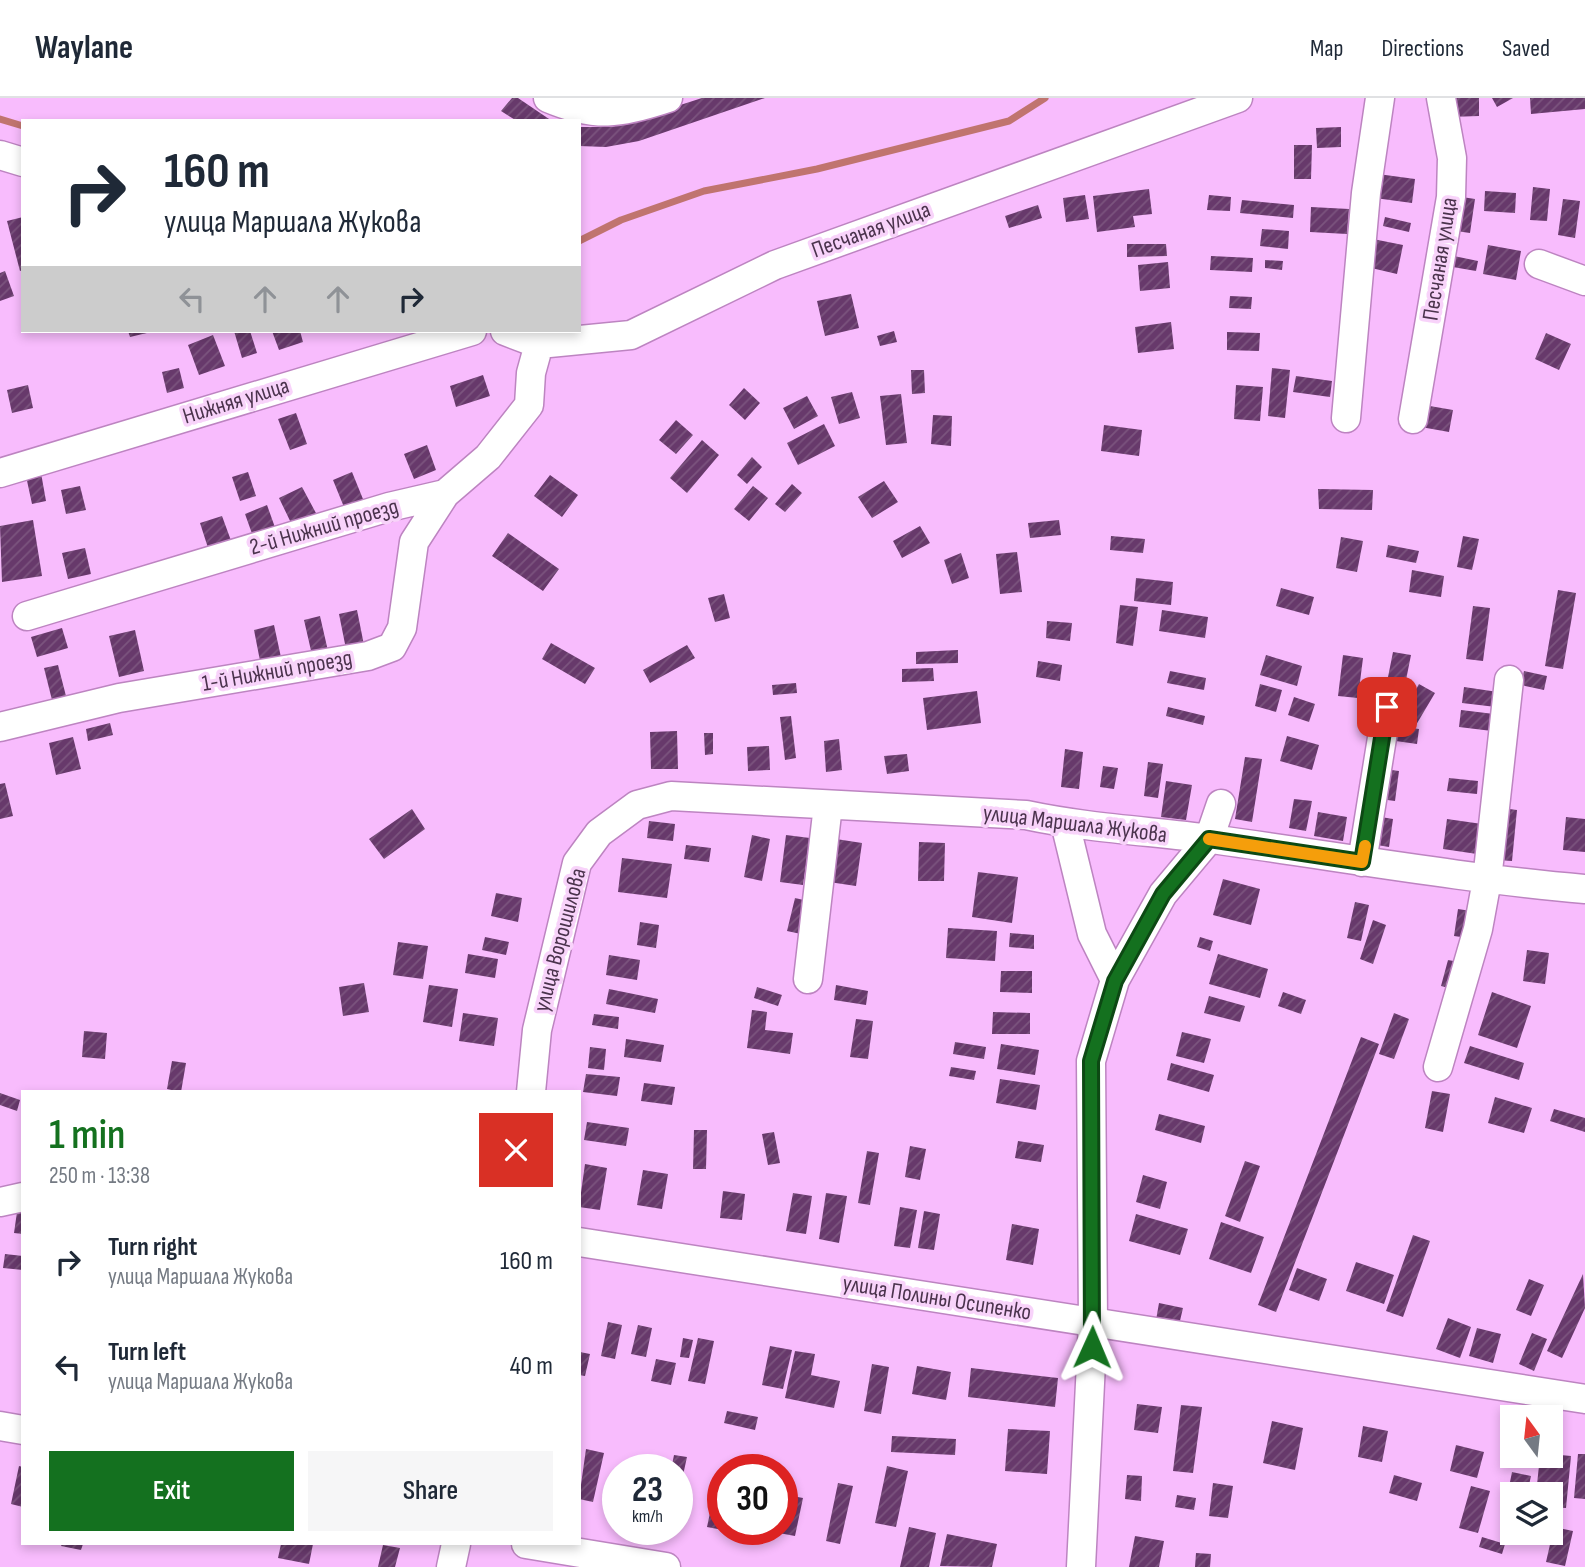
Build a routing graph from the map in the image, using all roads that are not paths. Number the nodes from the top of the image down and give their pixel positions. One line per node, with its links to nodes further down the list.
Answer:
1 (548, 98): 5 (street)
2 (1238, 98): 12 (street, Песчаная улица)
3 (1380, 98): 13 (street)
4 (1441, 98): 14 (street, Песчаная улица)
5 (657, 100)
6 (0, 155): 7 (street)
7 (21, 161)
8 (1539, 264): 9 (street)
9 (1585, 281)
10 (465, 333): 15 (street, Нижняя улица)
11 (510, 333): 12 (street, Песчаная улица)
12 (539, 344): 16 (street, 2-й Нижний проезд)
13 (1346, 418)
14 (1413, 419)
15 (0, 473)
16 (445, 494): 17 (street, 2-й Нижний проезд); 20 (street, 1-й Нижний проезд)
17 (27, 616)
18 (1509, 680): 27 (street)
19 (1387, 707): 26 (street)
20 (0, 727)
21 (671, 796): 23 (street, улица Маршала Жукова); 32 (street, улица Ворошилова)
22 (1221, 804): 25 (street)
23 (828, 805): 24 (street, улица Маршала Жукова); 29 (street)
24 (1065, 823): 25 (street, улица Маршала Жукова); 30 (street)
25 (1209, 839): 26 (street, улица Маршала Жукова); 30 (street)
26 (1362, 862): 27 (street, улица Маршала Жукова)
27 (1487, 880): 28 (street, улица Маршала Жукова); 31 (street)
28 (1585, 888)
29 (808, 979)
30 (1115, 981): 36 (street)
31 (1438, 1067)
32 (531, 1090)
33 (21, 1197): 34 (street)
34 (0, 1202)
35 (581, 1242): 36 (street, улица Полины Осипенко)
36 (1093, 1322): 37 (street, улица Полины Осипенко); 44 (street)
37 (1585, 1399)
38 (0, 1426): 39 (street)
39 (21, 1430)
40 (456, 1545): 42 (street)
41 (532, 1545): 43 (street)
42 (452, 1567)
43 (666, 1567)
44 (1081, 1567)

